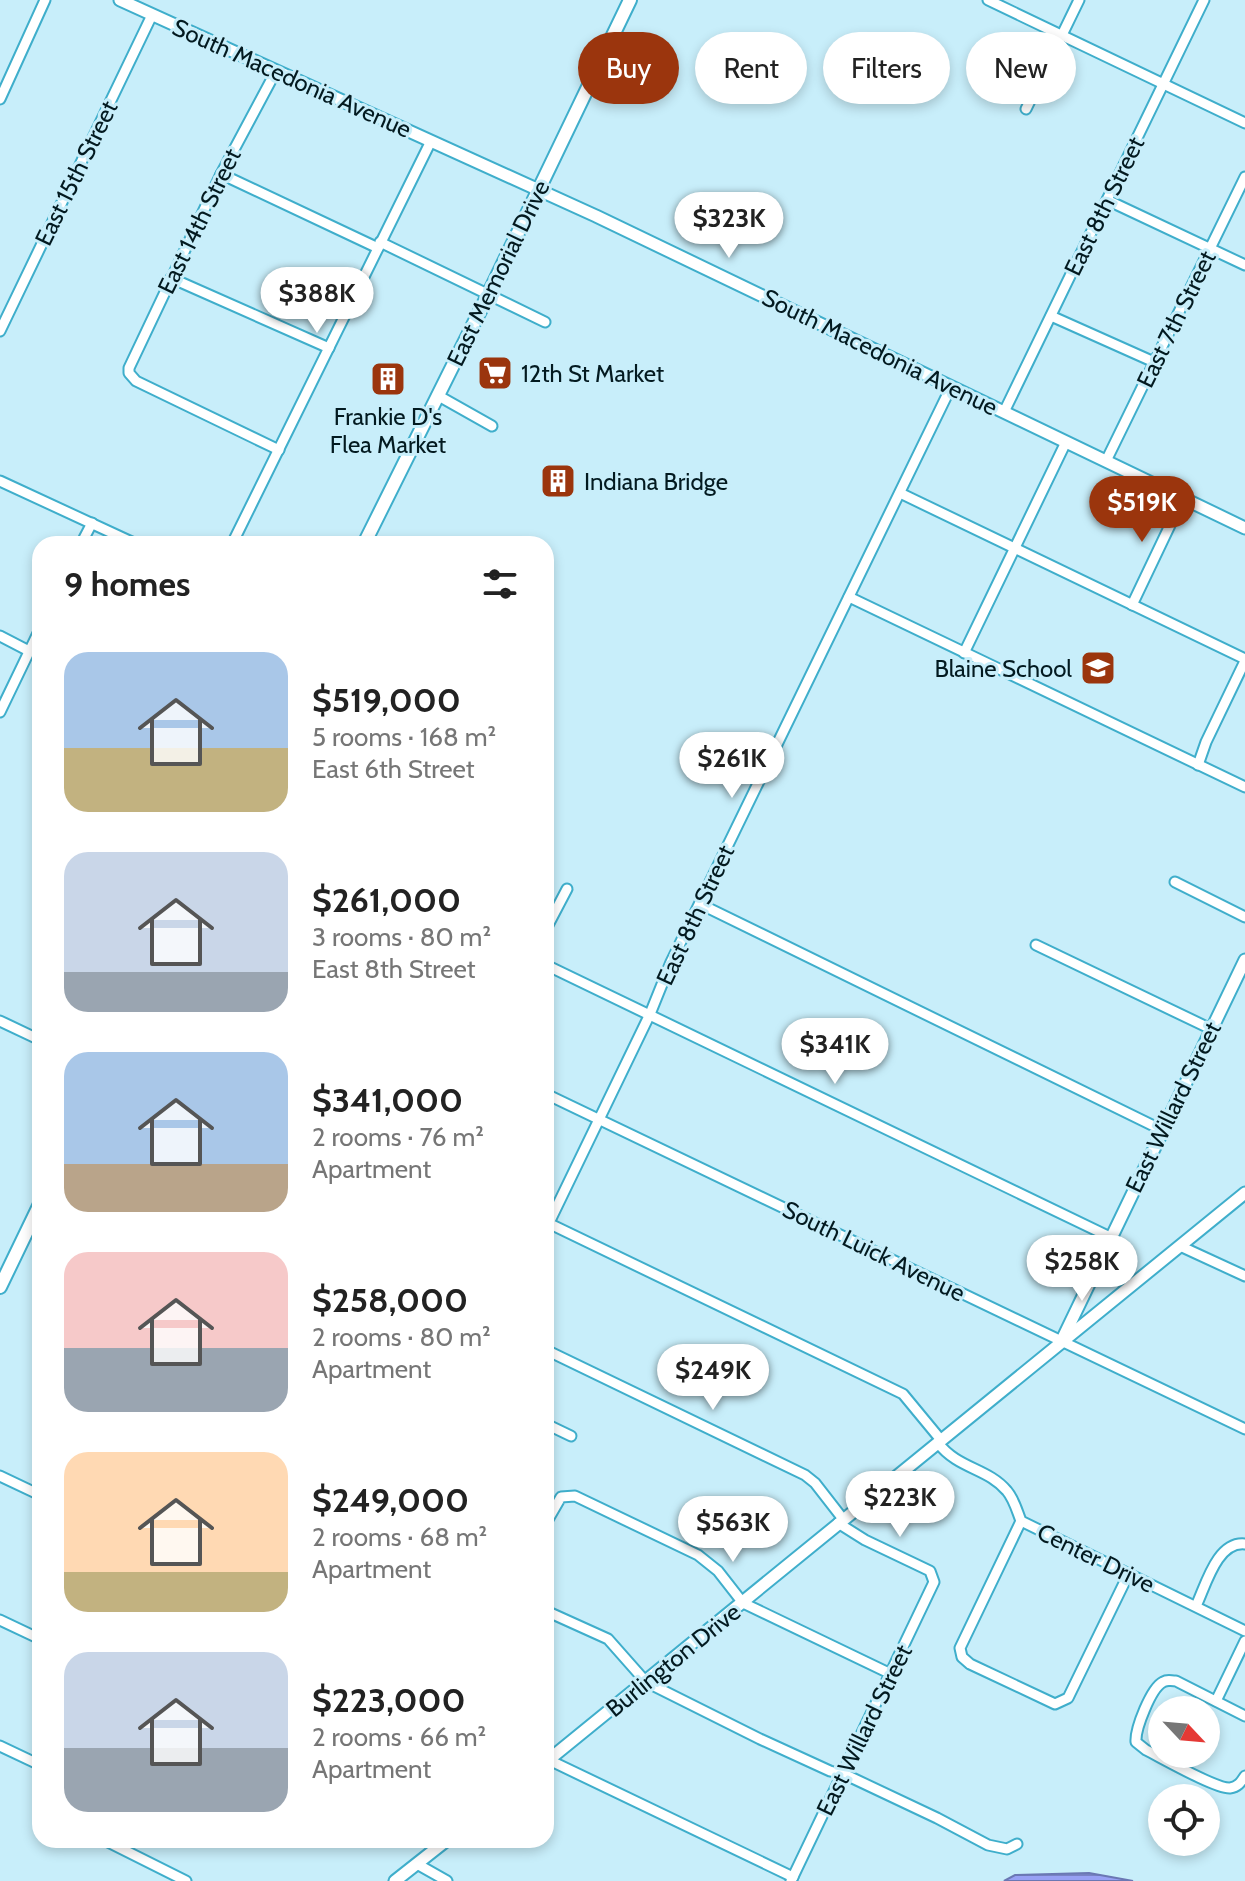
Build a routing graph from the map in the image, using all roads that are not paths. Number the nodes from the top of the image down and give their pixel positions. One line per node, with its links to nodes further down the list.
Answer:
1 (45, 0): 13 (street)
2 (120, 0): 7 (street, South Macedonia Avenue)
3 (630, 0): 20 (main road, East Memorial Drive)
4 (988, 0): 8 (street)
5 (1079, 0): 9 (street)
6 (1204, 0): 12 (street, East 8th Street)
7 (152, 15): 11 (street, South Macedonia Avenue); 29 (street, East 15th Street)
8 (1056, 32)
9 (1063, 32)
10 (1076, 42): 12 (street)
11 (276, 71): 17 (street, South Macedonia Avenue); 18 (street, East 14th Street)
12 (1163, 84): 16 (street); 21 (street, East 8th Street)
13 (0, 99)
14 (1028, 104): 15 (street)
15 (1026, 109)
16 (1245, 123)
17 (431, 141): 20 (street, South Macedonia Avenue); 22 (street)
18 (221, 174): 22 (street); 25 (street, East 14th Street)
19 (1245, 177): 23 (street, East 7th Street)
20 (539, 191): 26 (main road, East Memorial Drive); 32 (street, South Macedonia Avenue)
21 (1107, 200): 23 (street); 27 (street, East 8th Street)
22 (379, 245): 26 (street); 30 (street)
23 (1211, 248): 24 (street); 31 (street, East 7th Street)
24 (1245, 265)
25 (171, 278): 30 (street); 37 (street, East 14th Street)
26 (488, 295): 28 (street); 33 (main road, East Memorial Drive)
27 (1051, 316): 31 (street); 34 (street, East 8th Street)
28 (545, 322)
29 (0, 331)
30 (329, 348): 37 (street)
31 (1154, 362): 38 (street, East 7th Street)
32 (951, 387): 34 (street, South Macedonia Avenue); 40 (street, East 8th Street)
33 (437, 395): 35 (street); 47 (main road, East Memorial Drive)
34 (1004, 412): 36 (street, South Macedonia Avenue)
35 (492, 426)
36 (1066, 442): 38 (street, South Macedonia Avenue); 48 (street)
37 (279, 450): 46 (street)
38 (1106, 461): 41 (street, South Macedonia Avenue)
39 (0, 481): 42 (street)
40 (900, 493): 48 (street); 49 (street, East 8th Street)
41 (1183, 498): 43 (street, South Macedonia Avenue); 50 (street)
42 (92, 523): 44 (street); 45 (street)
43 (1245, 528)
44 (85, 536)
45 (119, 536)
46 (236, 536)
47 (368, 536)
48 (1014, 548): 50 (street); 54 (street)
49 (849, 597): 54 (street); 61 (street, East 8th Street)
50 (1132, 605): 55 (street)
51 (0, 636): 53 (street)
52 (32, 645): 53 (street)
53 (29, 651): 56 (street)
54 (964, 653): 57 (street)
55 (1245, 660): 57 (street)
56 (0, 712)
57 (1198, 765): 58 (street)
58 (1245, 787)
59 (1175, 882): 63 (street)
60 (567, 889): 62 (street)
61 (700, 904): 67 (street, East 8th Street); 73 (street)
62 (554, 914)
63 (1245, 917)
64 (1036, 945): 69 (street)
65 (1245, 960): 69 (street, East Willard Street)
66 (554, 969): 67 (street)
67 (650, 1014): 72 (street, East 8th Street); 78 (street)
68 (0, 1021): 70 (street)
69 (1211, 1029): 73 (street, East Willard Street)
70 (32, 1036)
71 (554, 1098): 72 (street, South Luick Avenue)
72 (599, 1120): 75 (street, East 8th Street); 82 (street, South Luick Avenue)
73 (1162, 1130): 78 (street, East Willard Street)
74 (1245, 1193): 79 (street, Burlington Drive)
75 (554, 1210)
76 (32, 1221): 81 (main road)
77 (554, 1227): 87 (street, Center Drive)
78 (1110, 1237): 82 (street, East Willard Street)
79 (1180, 1246): 80 (street); 82 (street, Burlington Drive)
80 (1245, 1276)
81 (0, 1287)
82 (1062, 1341): 85 (street, South Luick Avenue); 87 (street, Burlington Drive)
83 (554, 1354): 91 (street)
84 (554, 1428): 86 (street)
85 (1245, 1429)
86 (571, 1436)
87 (940, 1442): 91 (street, Burlington Drive); 92 (street, Center Drive)
88 (0, 1476): 89 (street)
89 (32, 1491)
90 (554, 1507): 95 (street)
91 (840, 1521): 95 (street, Burlington Drive); 102 (street, East Willard Street)
92 (1021, 1521): 94 (street, Center Drive); 94 (street)
93 (1245, 1544): 96 (street)
94 (1129, 1573): 96 (street, Center Drive)
95 (743, 1603): 102 (street); 103 (street, Burlington Drive)
96 (1196, 1606): 99 (street, Center Drive)
97 (554, 1615): 103 (street)
98 (0, 1620): 100 (street)
99 (1245, 1631)
100 (32, 1635)
101 (1245, 1641): 106 (street)
102 (891, 1674): 116 (street, East Willard Street)
103 (646, 1682): 112 (street, Burlington Drive); 116 (street)
104 (1154, 1696): 105 (street)
105 (1206, 1696)
106 (1218, 1696)
107 (1220, 1703): 109 (street)
108 (1148, 1707): 111 (street)
109 (1245, 1716)
110 (0, 1746): 113 (street)
111 (1148, 1751)
112 (554, 1756)
113 (32, 1761)
114 (554, 1764): 122 (street)
115 (1182, 1768): 117 (street)
116 (844, 1775): 118 (street); 122 (street, East Willard Street)
117 (1245, 1776)
118 (1017, 1844)
119 (120, 1848): 123 (street)
120 (437, 1848): 121 (street)
121 (417, 1864): 124 (street); 125 (street)
122 (792, 1879)
123 (186, 1881)
124 (395, 1881)
125 (447, 1881)

